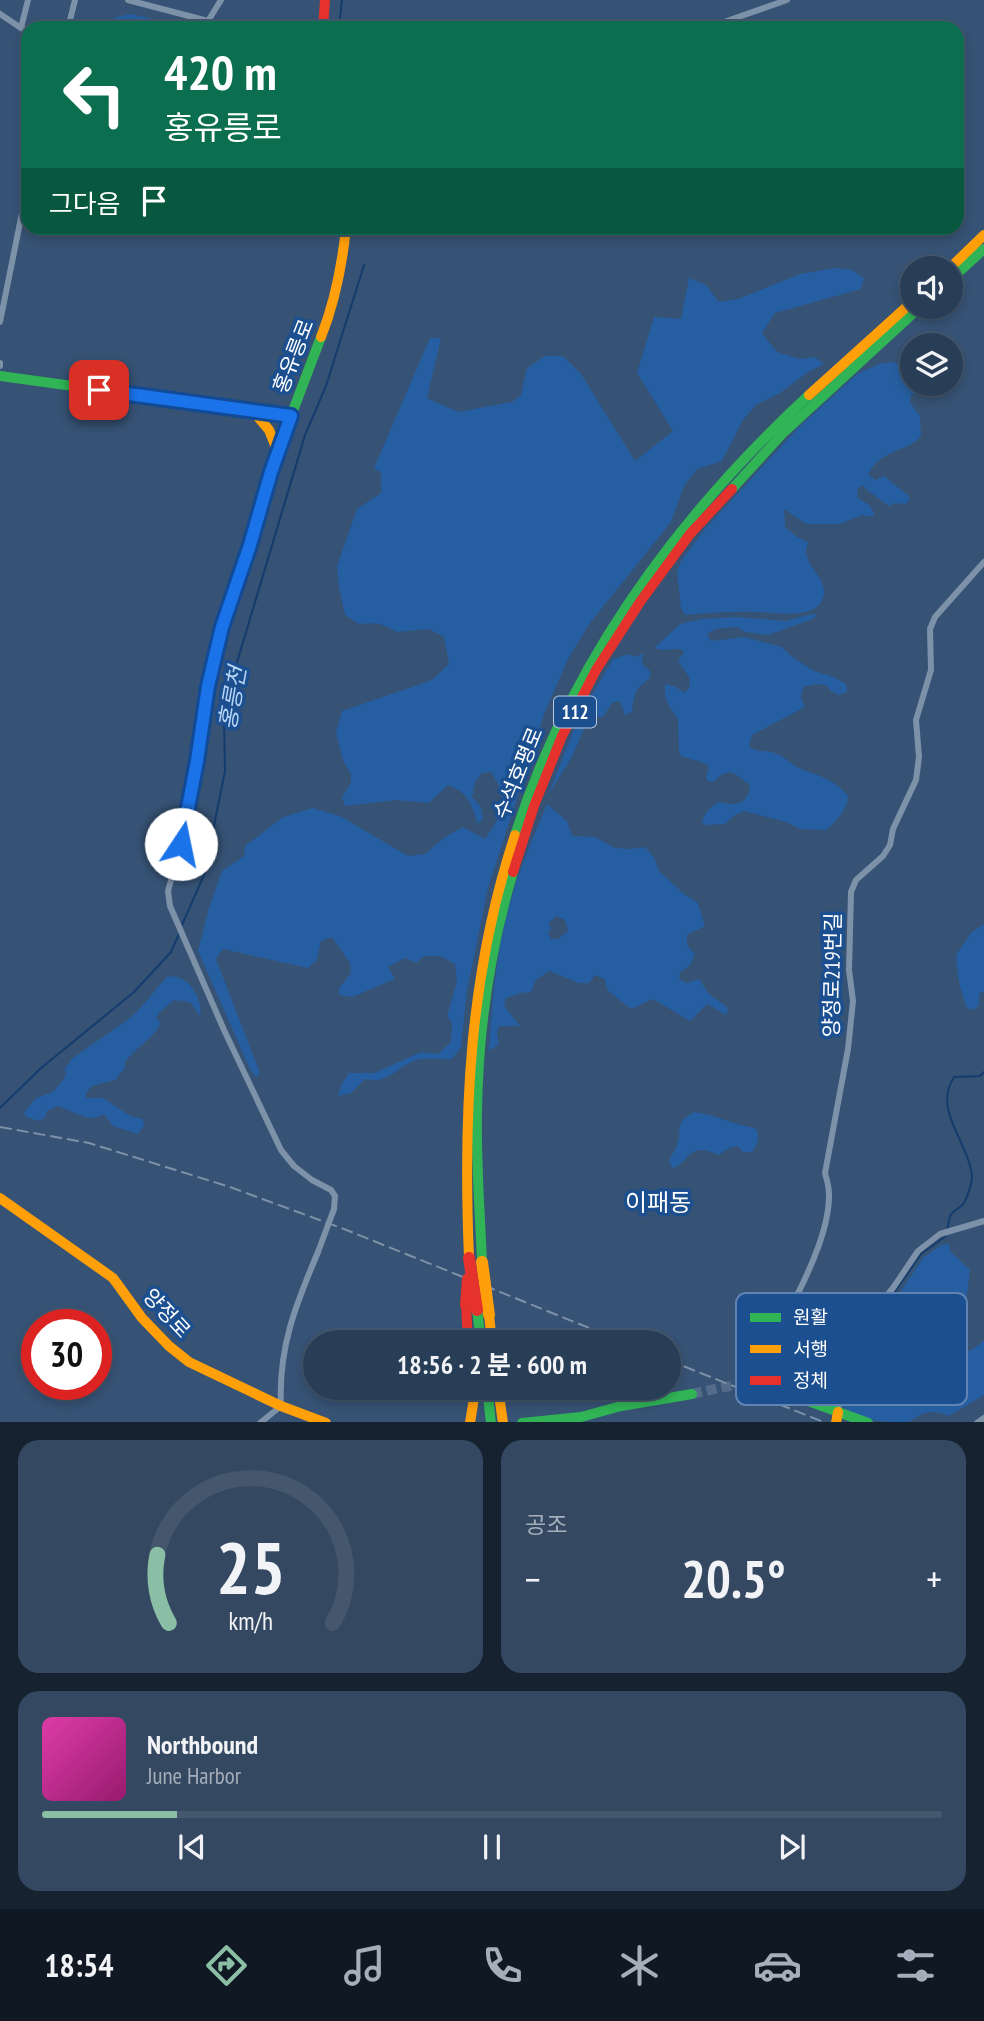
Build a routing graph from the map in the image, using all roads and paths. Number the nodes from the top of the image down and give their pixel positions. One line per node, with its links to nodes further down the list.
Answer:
1 (28, 0): 8 (street)
2 (75, 0): 9 (street)
3 (128, 0): 4 (street)
4 (221, 0)
5 (325, 0): 10 (main road)
6 (787, 0): 11 (street)
7 (0, 14): 12 (street)
8 (26, 21)
9 (70, 21)
10 (324, 21)
11 (727, 21)
12 (21, 27)
13 (21, 218): 21 (street)
14 (345, 235): 24 (main road, 홍유릉로)
15 (984, 235): 17 (main road)
16 (984, 249): 18 (main road)
17 (962, 256)
18 (963, 268)
19 (900, 313): 29 (main road, 수석호평로 / 112)
20 (907, 319): 29 (main road, 수석호평로 / 112)
21 (0, 322)
22 (0, 376): 23 (main road, 홍유릉로)
23 (253, 411): 24 (main road, 홍유릉로); 25 (main road)
24 (291, 416): 25 (street)
25 (278, 452): 41 (street, bridge)
26 (984, 562): 30 (street, 양정로219번길)
27 (0, 1198): 41 (main road, 양정로)
28 (984, 1221): 31 (street)
29 (474, 1230): 32 (main road, 수석호평로 / 112, bridge); 32 (main road, 수석호평로 / 112, bridge)
30 (797, 1293)
31 (889, 1293)
32 (477, 1310): 33 (main road); 34 (main road, 수석호평로 / 112); 35 (main road, 수석호평로 / 112)
33 (471, 1330)
34 (480, 1330)
35 (486, 1330)
36 (692, 1394): 47 (main road)
37 (474, 1400): 44 (main road)
38 (490, 1400): 43 (main road)
39 (497, 1400): 43 (main road)
40 (816, 1405): 42 (main road)
41 (281, 1406): 45 (street); 46 (main road, 양정로)
42 (837, 1417): 48 (main road)
43 (496, 1419)
44 (471, 1420)
45 (261, 1422)
46 (323, 1422)
47 (532, 1422)
48 (863, 1422)

